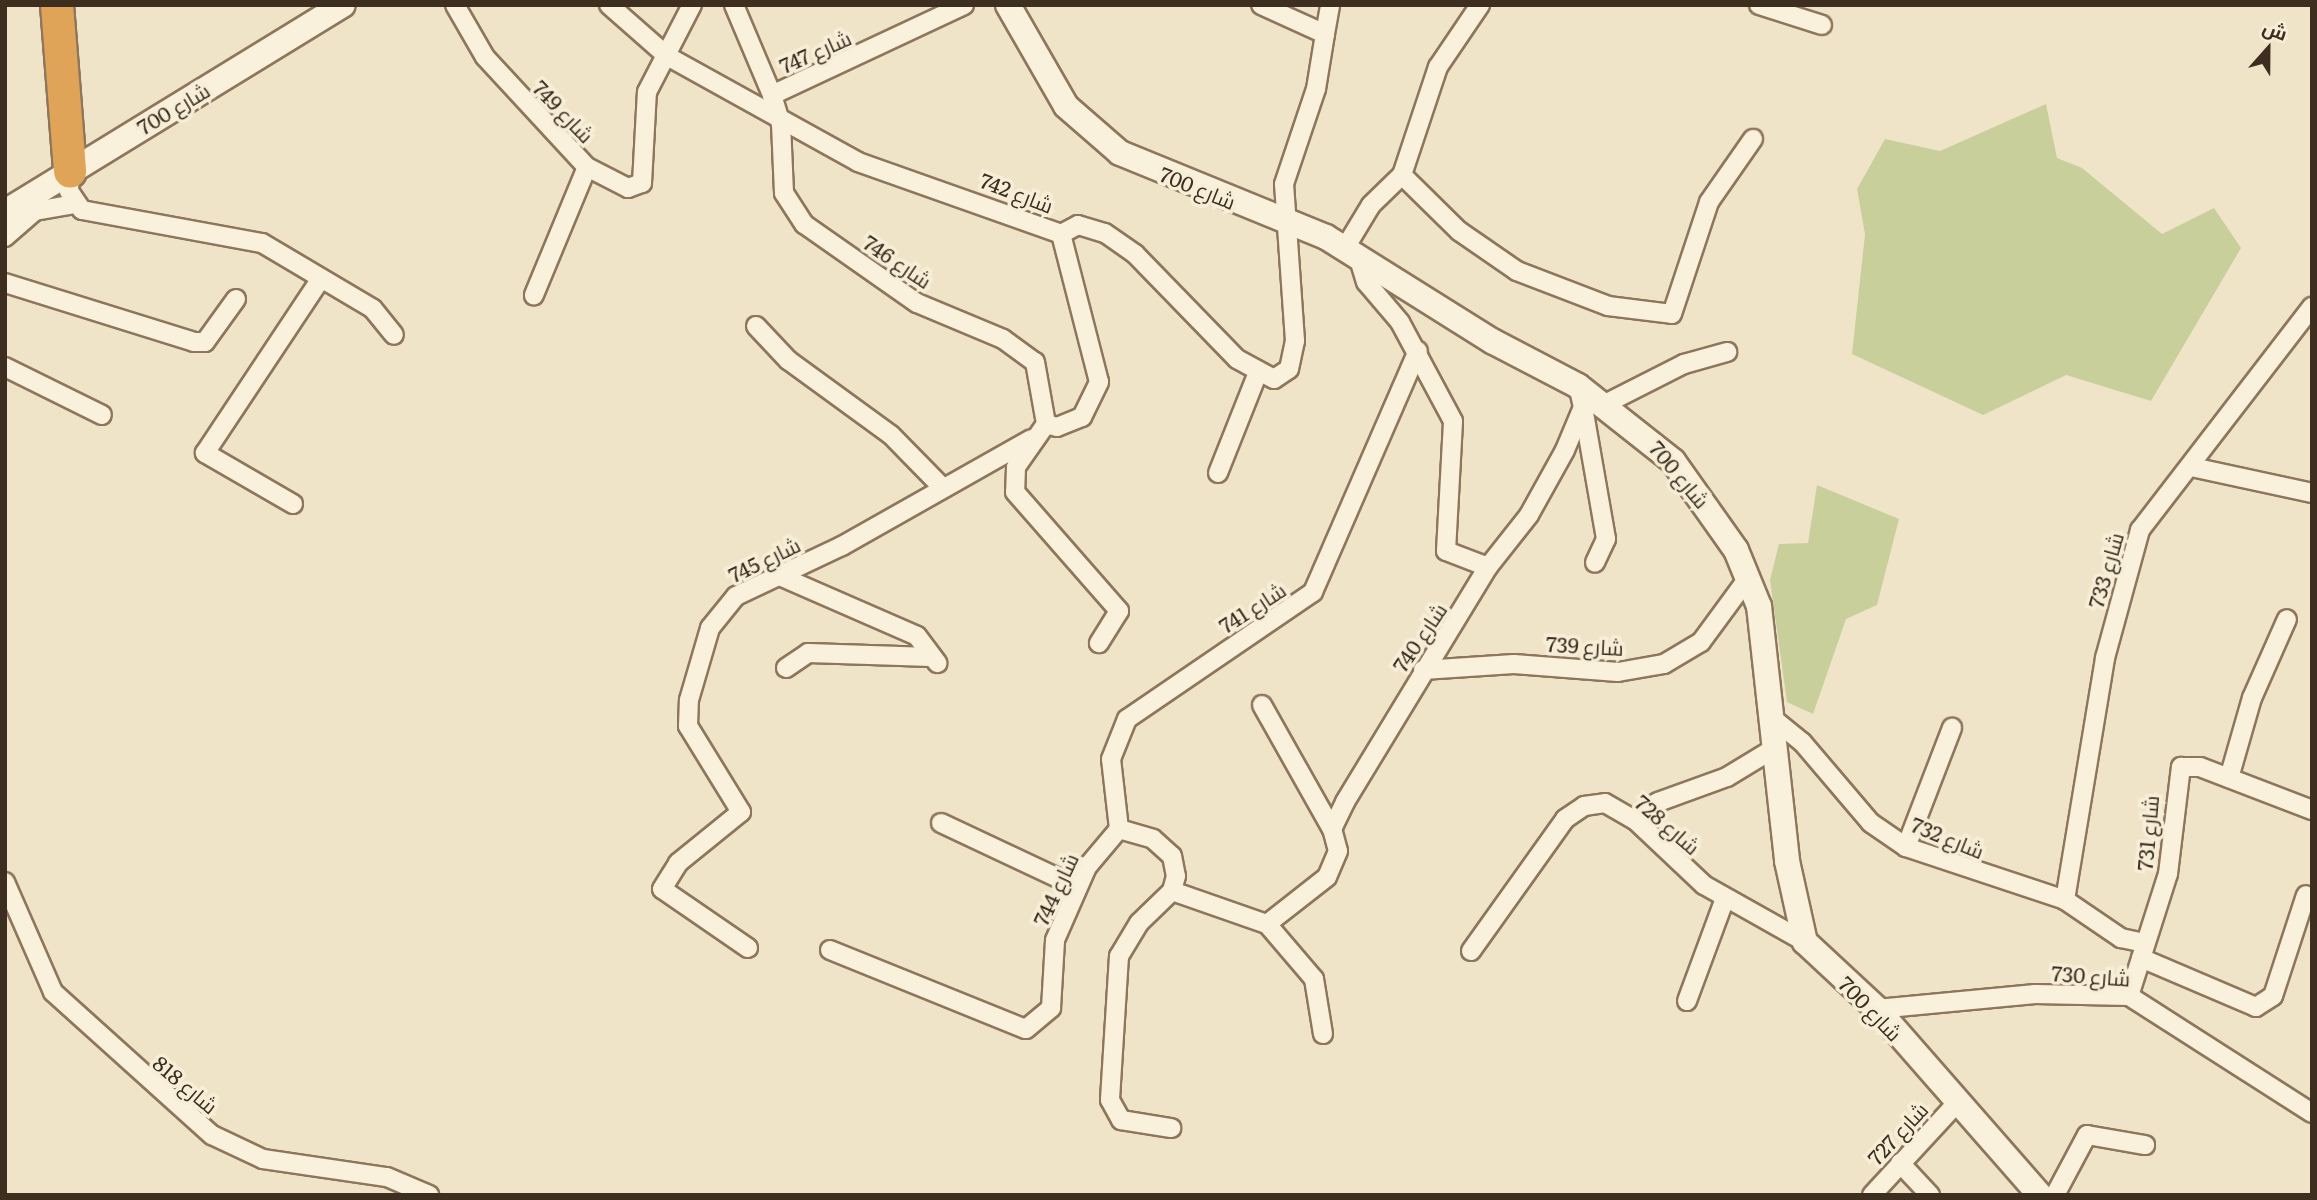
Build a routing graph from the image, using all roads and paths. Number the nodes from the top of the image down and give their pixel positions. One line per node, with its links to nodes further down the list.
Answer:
1 (57, 5): 20 (highway)
2 (343, 5): 20 (main road, شارع 700)
3 (455, 5): 19 (street, شارع 749)
4 (609, 5): 15 (street, شارع 742)
5 (692, 5): 15 (street)
6 (734, 5): 16 (street, شارع 747)
7 (964, 5): 16 (street, شارع 747)
8 (1008, 5): 24 (main road, شارع 700)
9 (1261, 5): 14 (street)
10 (1329, 5): 14 (street)
11 (1480, 5): 21 (street)
12 (1759, 5): 13 (street)
13 (1822, 25)
14 (1325, 34): 24 (street)
15 (667, 56): 17 (street, شارع 742); 19 (street)
16 (772, 95): 17 (street, شارع 746)
17 (781, 124): 25 (street, شارع 742); 41 (street, شارع 746)
18 (1753, 139): 21 (street)
19 (587, 167): 30 (street, شارع 749)
20 (70, 171): 22 (street); 23 (main road, شارع 700)
21 (1402, 175): 27 (street)
22 (75, 204): 26 (street); 28 (street)
23 (5, 212)
24 (1287, 222): 27 (main road, شارع 700); 38 (street)
25 (1061, 234): 38 (street, شارع 742); 41 (street)
26 (5, 237)
27 (1352, 254): 35 (street); 39 (main road, شارع 700)
28 (320, 280): 34 (street); 47 (street)
29 (5, 283): 31 (street)
30 (534, 295)
31 (236, 299)
32 (2312, 307): 43 (street, شارع 733)
33 (756, 326): 45 (street)
34 (394, 335)
35 (1418, 351): 49 (street); 64 (street, شارع 741)
36 (1727, 352): 39 (street)
37 (5, 367): 40 (street)
38 (1257, 375): 44 (street)
39 (1588, 399): 48 (street); 49 (street, شارع 740); 51 (main road, شارع 700)
40 (102, 415)
41 (1046, 424): 42 (street)
42 (1031, 439): 45 (street, شارع 745); 53 (street)
43 (2192, 467): 46 (street); 72 (street, شارع 733)
44 (1218, 473)
45 (942, 487): 50 (street, شارع 745)
46 (2312, 493)
47 (293, 504)
48 (1594, 563)
49 (1488, 567): 55 (street, شارع 740)
50 (782, 577): 54 (street); 75 (street, شارع 745)
51 (1748, 578): 55 (street, شارع 739); 57 (main road, شارع 700)
52 (2287, 619): 60 (street)
53 (1099, 643)
54 (786, 667)
55 (1423, 670): 65 (street, شارع 740)
56 (1262, 705): 65 (street)
57 (1771, 717): 59 (main road, شارع 700); 66 (street, شارع 732)
58 (1952, 728): 66 (street)
59 (1773, 749): 62 (street); 74 (main road, شارع 700)
60 (2229, 778): 61 (street, شارع 731); 77 (street, شارع 731)
61 (2312, 810)
62 (1635, 820): 71 (street, شارع 728); 78 (street, شارع 728)
63 (941, 823): 68 (street)
64 (1119, 829): 68 (street, شارع 744); 69 (street)
65 (1332, 829): 73 (street)
66 (1906, 847): 72 (street, شارع 732)
67 (5, 882): 88 (street, شارع 818)
68 (1077, 887): 76 (street, شارع 744)
69 (1172, 891): 73 (street); 85 (street)
70 (2306, 895): 77 (street, شارع 732)
71 (1725, 898): 74 (street, شارع 728); 80 (street)
72 (2065, 900): 77 (street, شارع 732)
73 (1267, 923): 82 (street)
74 (1805, 942): 81 (main road, شارع 700)
75 (748, 948)
76 (830, 950)
77 (2143, 950): 79 (street, شارع 731)
78 (1471, 951)
79 (2129, 996): 81 (street, شارع 730); 84 (street, شارع 730)
80 (1687, 1001)
81 (1877, 1009): 83 (main road, شارع 700)
82 (1323, 1034)
83 (1956, 1103): 87 (street, شارع 727); 91 (main road, شارع 700)
84 (2312, 1113)
85 (1171, 1128)
86 (2145, 1146): 92 (street)
87 (1900, 1163): 89 (street, شارع 727); 90 (street)
88 (429, 1195)
89 (1872, 1195)
90 (1930, 1195)
91 (2040, 1195)
92 (2055, 1195)

